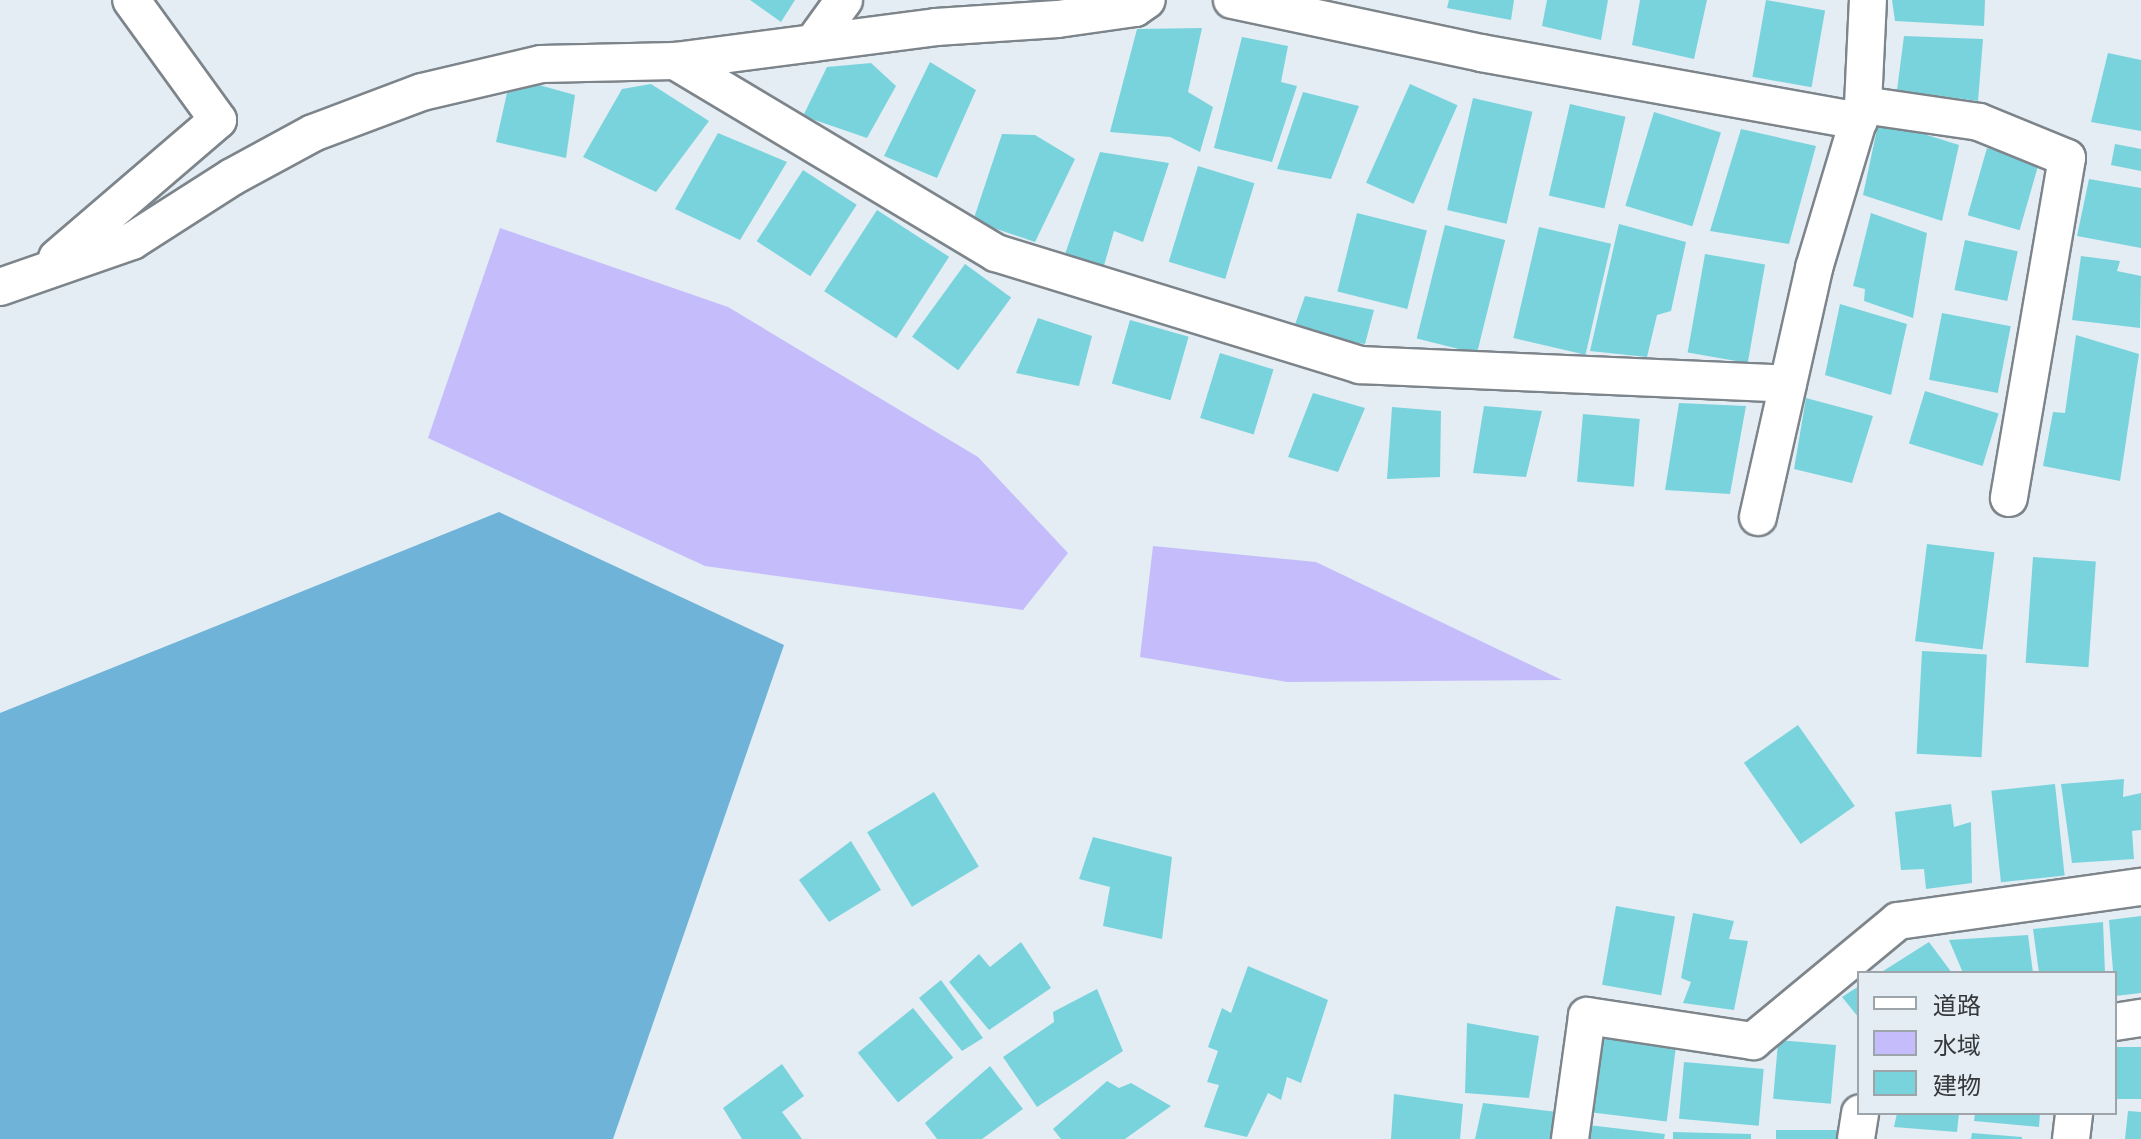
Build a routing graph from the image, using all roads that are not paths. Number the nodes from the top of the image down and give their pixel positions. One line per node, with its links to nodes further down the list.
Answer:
1 (131, 0): 9 (street)
2 (844, 0): 6 (street)
3 (1147, 0): 6 (street)
4 (1232, 0): 8 (street)
5 (1868, 0): 8 (street)
6 (813, 43): 7 (street)
7 (675, 61): 9 (street); 11 (street)
8 (1861, 113): 11 (street); 12 (street)
9 (41, 272): 10 (street)
10 (0, 287)
11 (1788, 384): 13 (street)
12 (2009, 498)
13 (1758, 517)
14 (2141, 887): 19 (street)
15 (2141, 1018): 16 (street)
16 (2117, 1022)
17 (1860, 1115): 20 (street)
18 (2074, 1115): 21 (street)
19 (1570, 1139)
20 (1856, 1139)
21 (2071, 1139)

